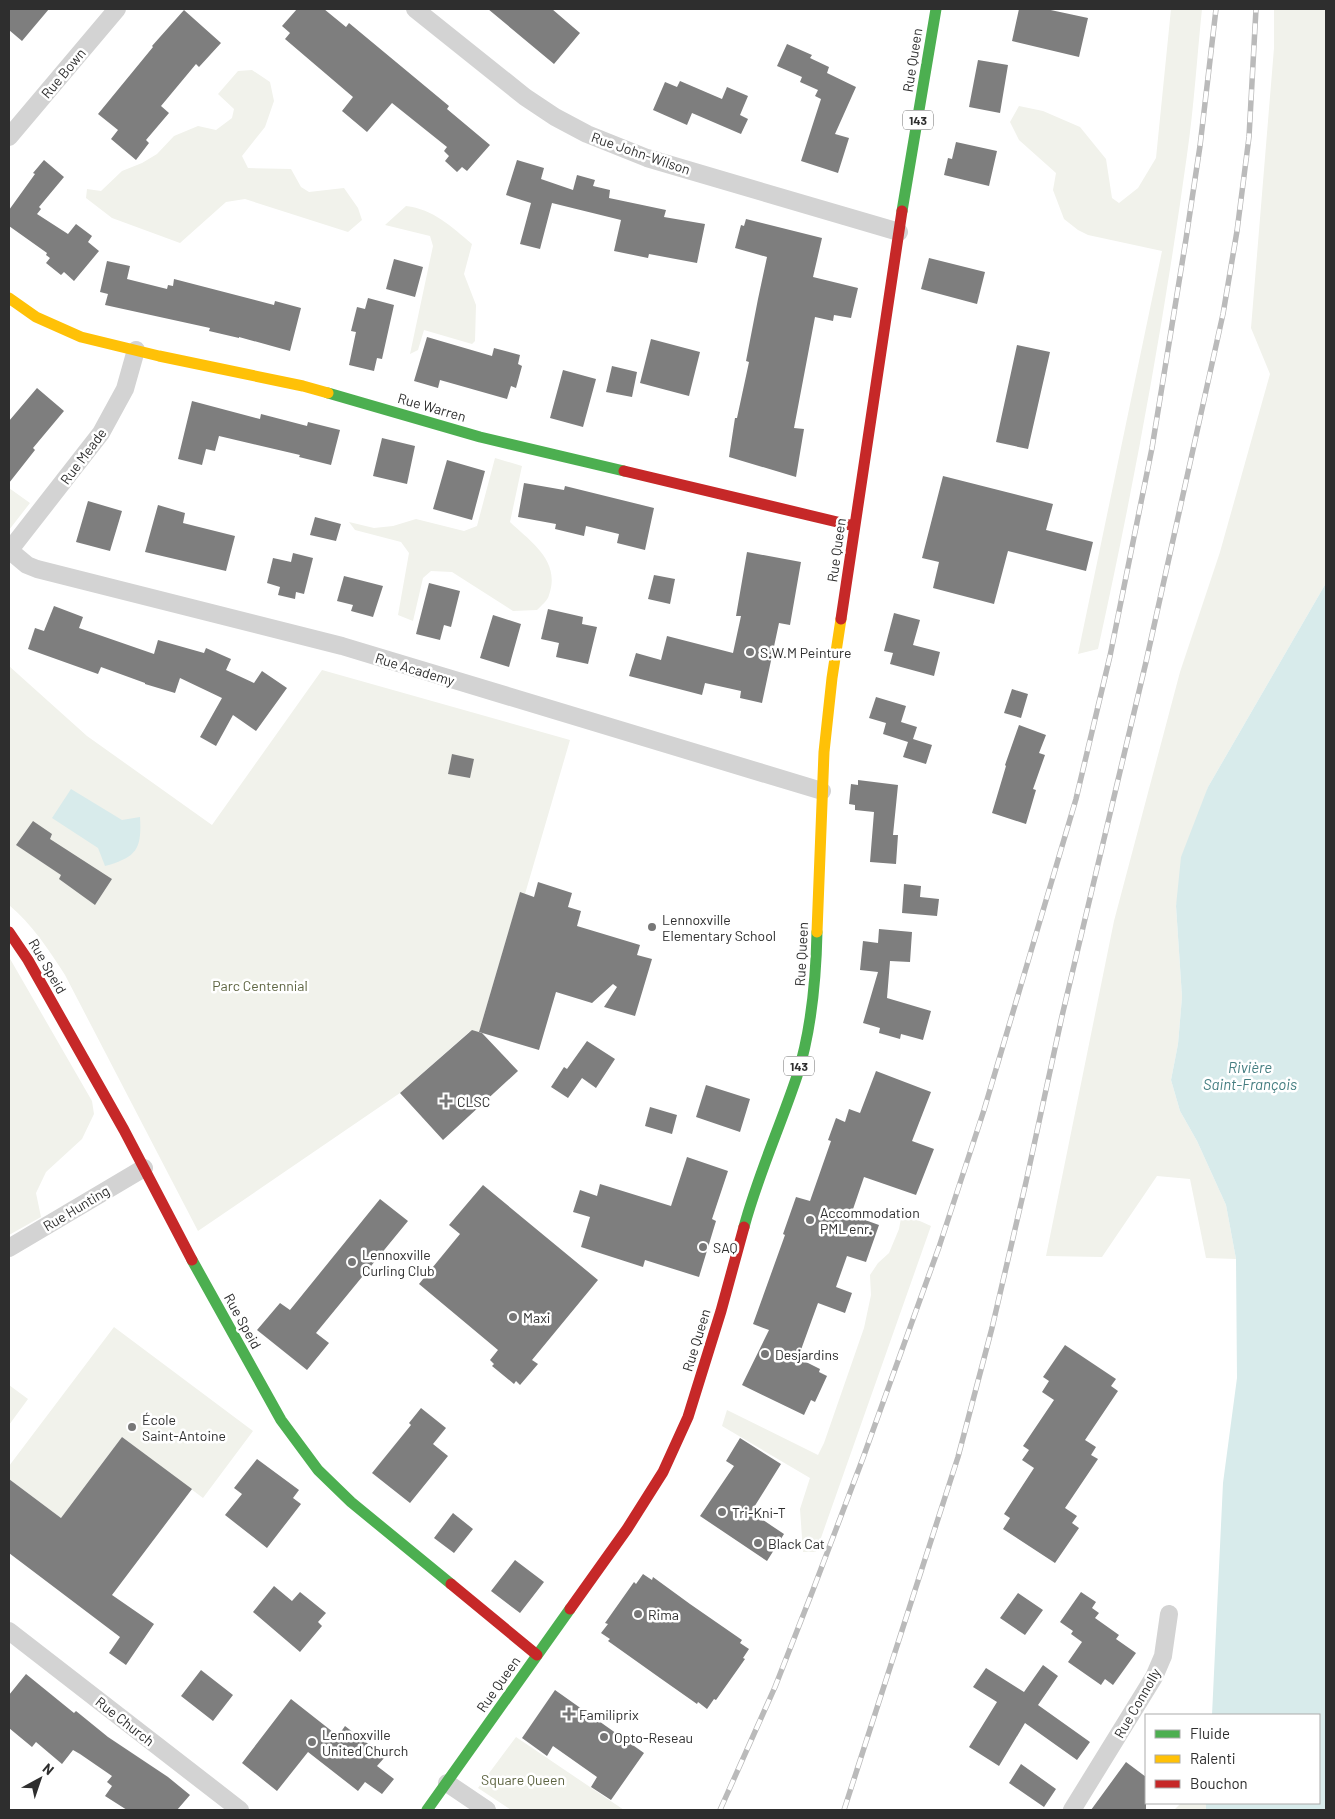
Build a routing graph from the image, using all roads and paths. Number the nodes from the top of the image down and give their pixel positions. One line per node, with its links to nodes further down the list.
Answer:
1 (117, 9): 4 (street, Rue Bown)
2 (415, 9): 5 (street, Rue John-Wilson)
3 (936, 9): 5 (main road, Rue Queen / 143)
4 (9, 137)
5 (899, 232): 8 (main road, Rue Queen / 143)
6 (9, 298): 7 (main road, Rue Warren)
7 (136, 350): 8 (main road, Rue Warren); 9 (street, Rue Meade)
8 (854, 526): 10 (main road, Rue Queen / 143)
9 (9, 551): 10 (street, Rue Academy)
10 (822, 792): 16 (main road, Rue Queen / 143)
11 (9, 932): 12 (main road, Rue Speid)
12 (144, 1168): 13 (street, Rue Hunting); 16 (main road, Rue Speid)
13 (9, 1248)
14 (1169, 1614): 21 (street, Rue Connolly)
15 (9, 1631): 18 (street, Rue Church)
16 (537, 1655): 17 (main road, Rue Queen / 143)
17 (447, 1782): 19 (main road, Rue Queen / 143); 20 (street)
18 (240, 1810)
19 (427, 1810)
20 (486, 1810)
21 (1072, 1810)

